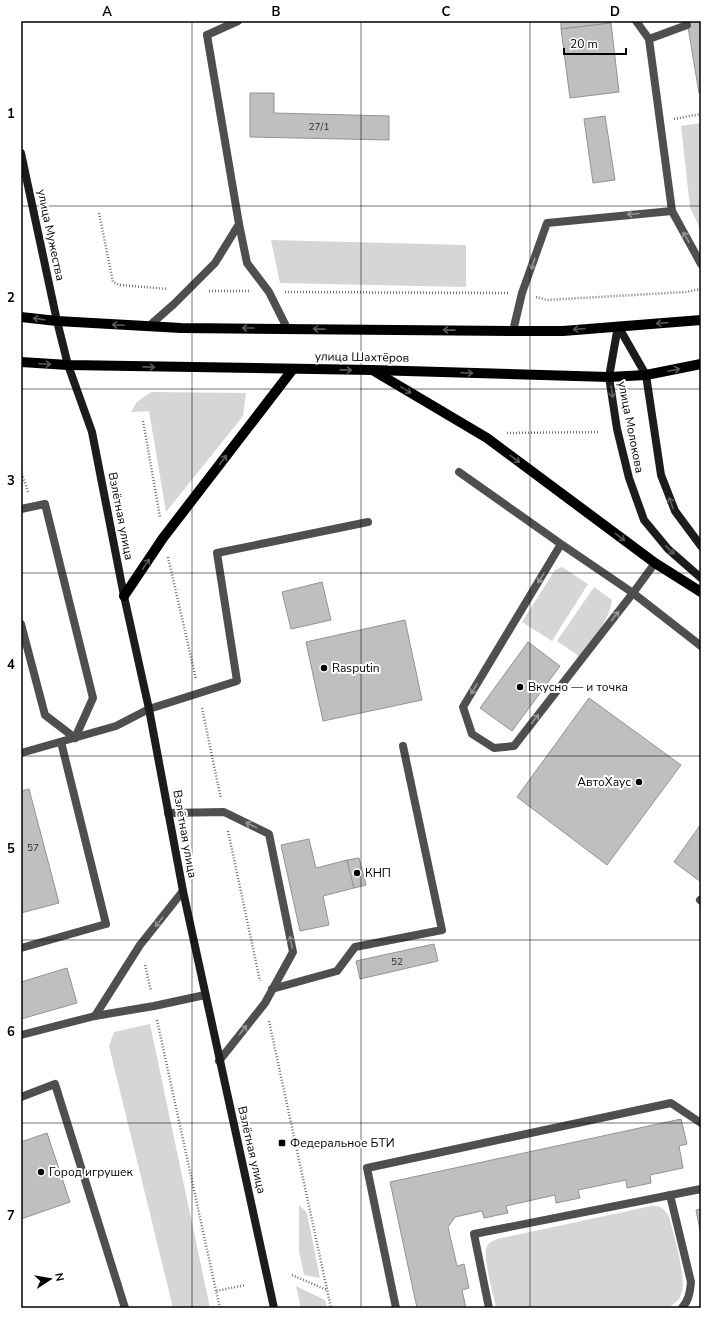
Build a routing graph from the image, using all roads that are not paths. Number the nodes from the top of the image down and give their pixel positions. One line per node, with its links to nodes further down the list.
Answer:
1 (238, 21): 7 (street)
2 (636, 21): 4 (street)
3 (687, 25): 4 (street)
4 (649, 39): 6 (street)
5 (21, 153): 11 (main road, улица Мужества)
6 (672, 211): 8 (street, one-way to 6); 15 (street, one-way to 15)
7 (239, 224): 12 (street); 14 (street)
8 (701, 264)
9 (21, 317): 11 (main road, one-way to 9)
10 (701, 320): 13 (main road, one-way to 13)
11 (57, 321): 12 (main road, one-way to 11); 18 (main road, улица Мужества)
12 (149, 326): 14 (main road, one-way to 12)
13 (618, 326): 15 (main road, one-way to 15); 21 (main road, улица Молокова); 22 (main road, улица Молокова)
14 (287, 328): 15 (main road, one-way to 14)
15 (514, 331)
16 (21, 362): 18 (main road, улица Шахтёров, one-way to 18)
17 (701, 364): 21 (main road, улица Шахтёров, one-way to 17)
18 (68, 365): 19 (main road, улица Шахтёров, one-way to 19); 32 (main road, Взлётная улица)
19 (293, 369): 20 (main road, улица Шахтёров, one-way to 20); 32 (main road, one-way to 19)
20 (372, 370): 22 (main road, улица Шахтёров, one-way to 22); 28 (main road, one-way to 28)
21 (646, 375): 22 (main road, улица Шахтёров); 27 (main road, улица Молокова, one-way to 21)
22 (610, 377): 29 (main road, улица Молокова, one-way to 29)
23 (459, 472): 26 (street)
24 (21, 509): 36 (street)
25 (368, 522): 35 (street)
26 (561, 544): 31 (street); 31 (street, one-way to 31)
27 (701, 546)
28 (655, 563): 30 (main road); 31 (street)
29 (701, 578)
30 (701, 592)
31 (634, 593): 34 (street)
32 (124, 596): 35 (main road, Взлётная улица)
33 (21, 624): 36 (street)
34 (701, 646)
35 (149, 709): 36 (street); 40 (main road, Взлётная улица)
36 (75, 738): 37 (street)
37 (60, 742): 39 (street); 42 (street)
38 (402, 746): 43 (street)
39 (21, 753)
40 (168, 813): 41 (main road, Взлётная улица); 43 (street, one-way to 40)
41 (183, 891): 44 (main road, Взлётная улица); 45 (street, one-way to 45)
42 (21, 948)
43 (272, 989): 47 (street, one-way to 43)
44 (205, 995): 45 (street); 47 (main road, Взлётная улица)
45 (95, 1016): 46 (street)
46 (21, 1036)
47 (219, 1061): 53 (main road, Взлётная улица)
48 (21, 1097): 52 (street)
49 (701, 1123): 54 (street)
50 (701, 1189): 51 (street)
51 (670, 1195): 55 (street); 56 (street)
52 (125, 1308)
53 (274, 1308)
54 (396, 1308)
55 (490, 1308)
56 (682, 1308)

